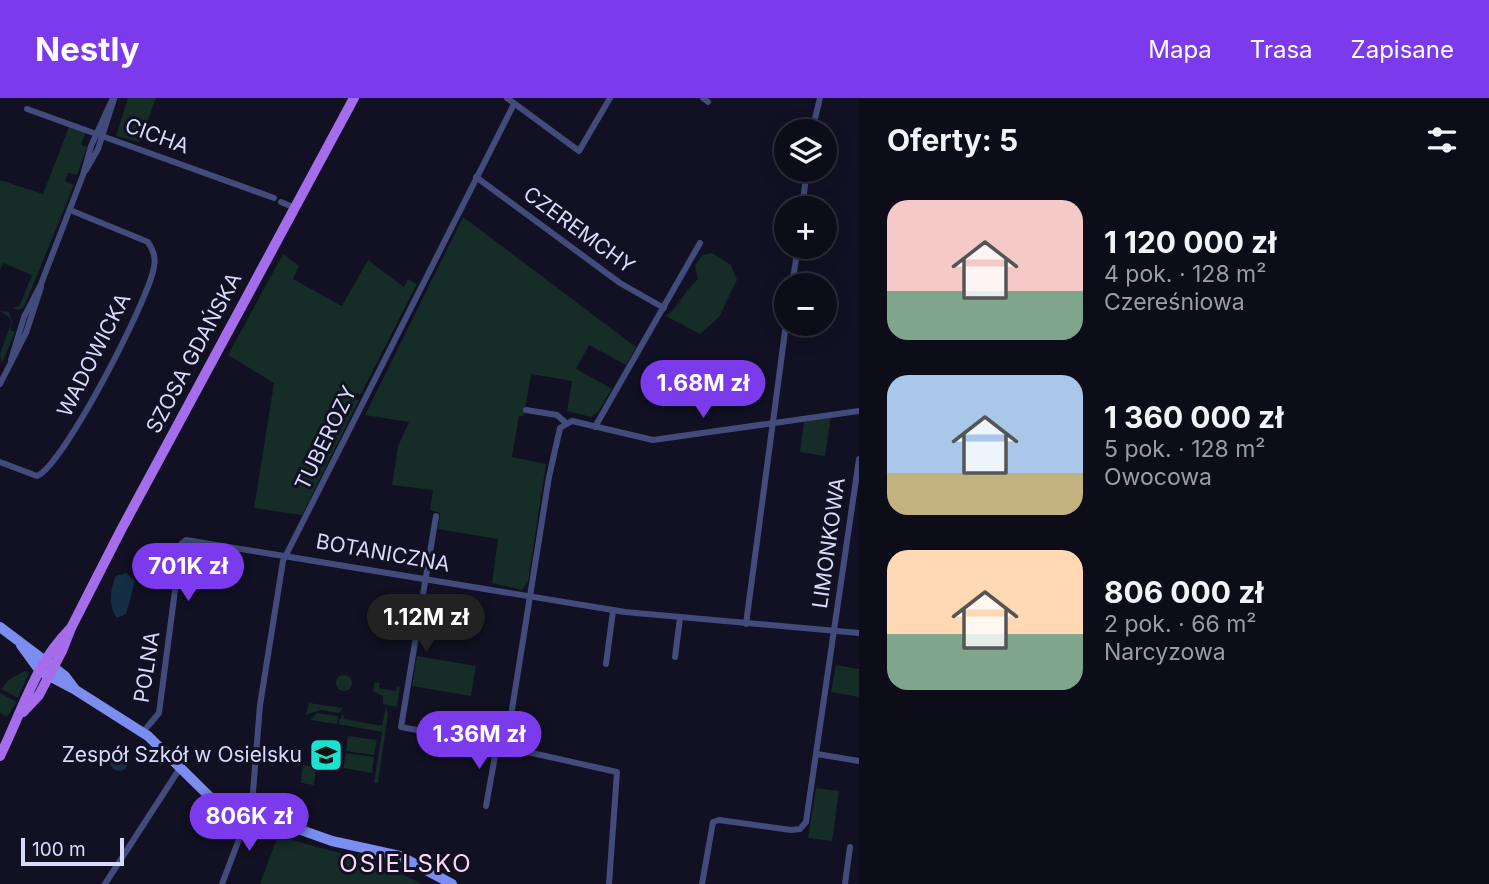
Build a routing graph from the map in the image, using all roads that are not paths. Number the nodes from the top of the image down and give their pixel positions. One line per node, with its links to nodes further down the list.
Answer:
1 (113, 98): 9 (street)
2 (354, 98): 13 (main road, SZOSA GDAŃSKA)
3 (507, 98): 6 (street)
4 (610, 98): 6 (street)
5 (820, 98): 8 (street)
6 (514, 104): 10 (street, TUBEROZY)
7 (27, 109): 9 (street, CICHA)
8 (815, 119)
9 (99, 134): 11 (street, CICHA); 14 (street)
10 (476, 177): 16 (street, CZEREMCHY); 27 (street, TUBEROZY)
11 (274, 198)
12 (281, 202): 13 (street)
13 (295, 208): 38 (main road, SZOSA GDAŃSKA)
14 (70, 210): 18 (street); 25 (street, WADOWICKA)
15 (700, 243): 16 (street)
16 (664, 308): 23 (street)
17 (784, 336): 21 (street)
18 (0, 384)
19 (526, 410): 22 (street)
20 (859, 411): 21 (street)
21 (772, 422): 23 (street); 32 (street)
22 (563, 425): 23 (street); 29 (street)
23 (595, 427)
24 (859, 459): 34 (street, LIMONKOWA)
25 (0, 462)
26 (436, 516): 28 (street)
27 (287, 555): 28 (street, BOTANICZNA); 42 (street, POLNA); 50 (street, TUBEROZY)
28 (426, 578): 29 (street, BOTANICZNA); 43 (street)
29 (529, 596): 30 (street, BOTANICZNA); 44 (street)
30 (613, 611): 31 (street, BOTANICZNA); 37 (street)
31 (680, 618): 32 (street, BOTANICZNA); 36 (street)
32 (746, 624): 34 (street, BOTANICZNA)
33 (0, 626): 38 (street)
34 (834, 632): 35 (street, BOTANICZNA); 45 (street, LIMONKOWA)
35 (859, 634)
36 (675, 657)
37 (606, 664)
38 (47, 670): 39 (street); 40 (main road, SZOSA GDAŃSKA); 41 (main road, SZOSA GDAŃSKA)
39 (70, 687): 40 (street); 42 (street)
40 (39, 695): 41 (main road, SZOSA GDAŃSKA)
41 (23, 712): 46 (main road, SZOSA GDAŃSKA)
42 (143, 732): 48 (street)
43 (497, 745): 44 (street); 49 (street)
44 (506, 747): 55 (street)
45 (817, 754): 47 (street); 56 (street, LIMONKOWA)
46 (0, 757)
47 (859, 761)
48 (180, 768): 50 (street); 52 (street)
49 (486, 806)
50 (248, 812): 53 (street, TUBEROZY); 54 (street)
51 (850, 847): 57 (street)
52 (104, 884)
53 (222, 884)
54 (452, 884)
55 (609, 884)
56 (702, 884)
57 (845, 884)

